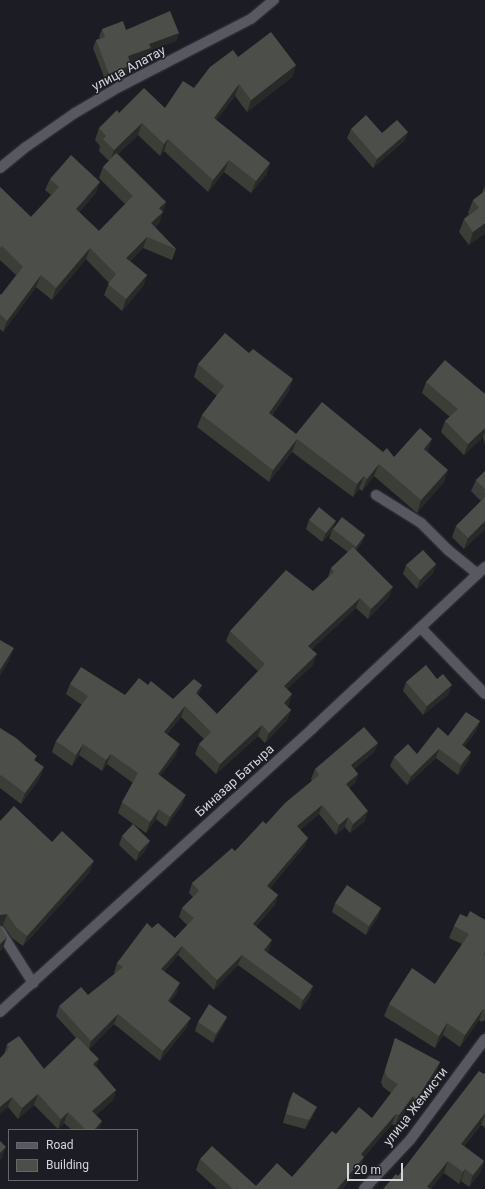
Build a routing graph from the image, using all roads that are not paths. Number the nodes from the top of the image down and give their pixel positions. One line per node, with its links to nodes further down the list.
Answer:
1 (274, 0): 2 (street, улица Алатау)
2 (0, 168)
3 (376, 495): 4 (street)
4 (481, 571): 5 (street, Биназар Батыра)
5 (421, 628): 6 (street); 8 (street, Биназар Батыра)
6 (485, 694)
7 (0, 931): 8 (street)
8 (33, 982): 9 (street, Биназар Батыра)
9 (0, 1012)
10 (485, 1039): 11 (street, улица Жемисти)
11 (364, 1189)

